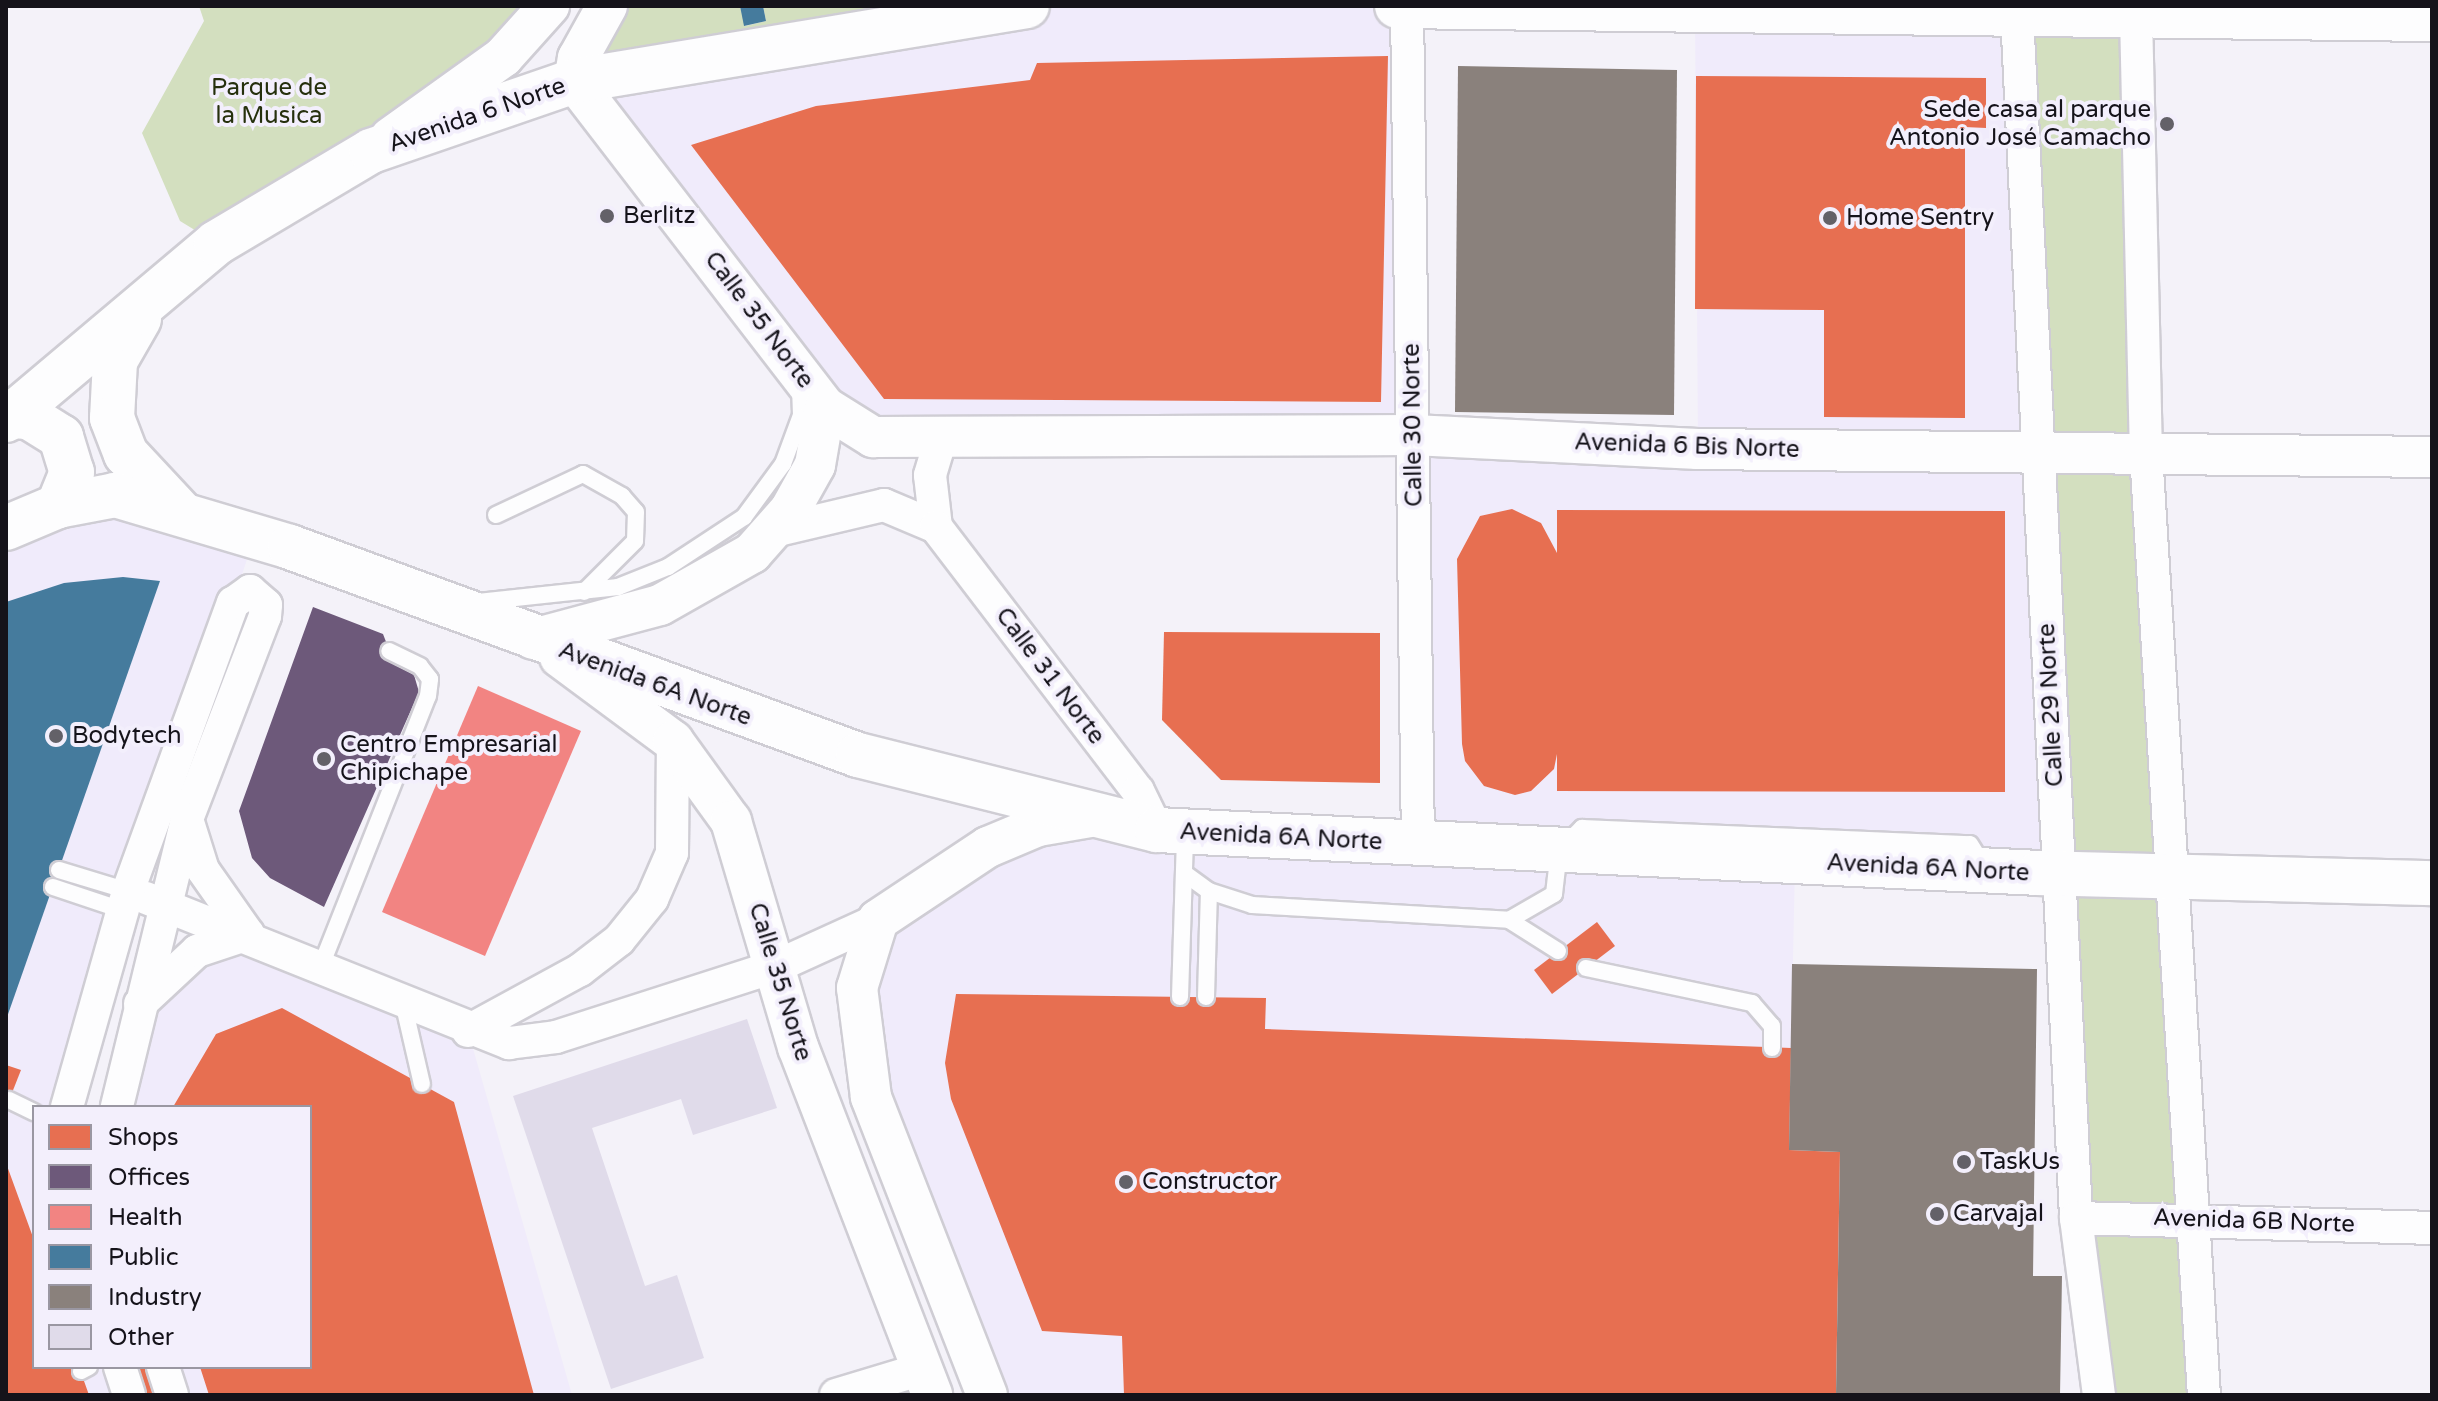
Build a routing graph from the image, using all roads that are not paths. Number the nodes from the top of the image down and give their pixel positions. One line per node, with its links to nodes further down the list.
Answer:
1 (549, 6): 12 (street)
2 (607, 6): 11 (street)
3 (1017, 6): 4 (main road, Avenida 6 Norte); 11 (main road, Avenida 6 Norte)
4 (1027, 6)
5 (1397, 6): 6 (main road)
6 (1407, 6): 7 (main road); 18 (street, Calle 30 Norte)
7 (1815, 9): 8 (main road)
8 (2017, 14): 9 (main road); 19 (street, Calle 29 Norte)
9 (2136, 15): 10 (main road); 20 (street)
10 (2432, 19)
11 (574, 81): 12 (main road, Avenida 6 Norte); 14 (street, Calle 35 Norte)
12 (371, 151): 13 (main road, Avenida 6 Norte)
13 (161, 293): 16 (main road, Avenida 6 Norte); 23 (main road)
14 (799, 370): 15 (street, Calle 35 Norte); 28 (lane)
15 (825, 407): 17 (street, Avenida 6 Bis Norte); 27 (street)
16 (7, 418): 22 (main road)
17 (942, 435): 18 (street, Avenida 6 Bis Norte); 25 (street)
18 (1413, 435): 19 (street, Avenida 6 Bis Norte); 36 (street, Calle 30 Norte)
19 (2039, 452): 20 (street, Avenida 6 Bis Norte); 39 (street, Calle 29 Norte)
20 (2146, 453): 21 (street, Avenida 6 Bis Norte); 40 (street)
21 (2432, 457)
22 (58, 506): 23 (main road); 26 (main road)
23 (181, 513): 29 (main road, Avenida 6A Norte)
24 (496, 515): 28 (lane)
25 (936, 527): 27 (street); 35 (street, Calle 31 Norte)
26 (6, 528)
27 (774, 531): 30 (street)
28 (584, 592): 29 (lane)
29 (453, 605): 30 (main road, Avenida 6A Norte)
30 (533, 639): 32 (street, Calle 35 Norte); 33 (main road, Avenida 6A Norte)
31 (389, 651): 50 (lane)
32 (673, 741): 51 (street, Calle 35 Norte); 57 (street)
33 (1090, 817): 35 (main road, Avenida 6A Norte); 46 (street)
34 (187, 819): 44 (street); 45 (street); 48 (street)
35 (1175, 845): 36 (main road, Avenida 6A Norte); 43 (lane); 53 (lane)
36 (1418, 845): 37 (main road, Avenida 6A Norte)
37 (1559, 851): 39 (main road, Avenida 6A Norte); 47 (lane)
38 (59, 870): 44 (lane)
39 (2059, 874): 40 (main road, Avenida 6A Norte); 65 (street, Calle 29 Norte)
40 (2174, 876): 41 (main road, Avenida 6A Norte); 64 (street)
41 (2432, 883)
42 (53, 887): 44 (lane)
43 (1209, 891): 47 (lane); 54 (lane)
44 (125, 901): 45 (street); 61 (street)
45 (164, 905): 48 (street); 56 (street)
46 (878, 920): 51 (street); 73 (street)
47 (1509, 920): 49 (lane)
48 (248, 934): 50 (street); 56 (street)
49 (1558, 951)
50 (321, 966): 55 (street)
51 (777, 966): 57 (street); 69 (street, Calle 35 Norte)
52 (1586, 968): 58 (lane)
53 (1180, 997)
54 (1206, 997)
55 (403, 1002): 57 (street); 59 (lane)
56 (137, 1009): 62 (street)
57 (468, 1031)
58 (1772, 1048)
59 (422, 1084)
60 (9, 1100): 63 (lane)
61 (68, 1105)
62 (117, 1105)
63 (32, 1111)
64 (2195, 1217): 65 (street, Avenida 6B Norte); 66 (street, Avenida 6B Norte); 75 (street)
65 (2076, 1218): 74 (street, Calle 29 Norte)
66 (2432, 1228)
67 (121, 1369): 70 (street)
68 (164, 1369): 71 (street)
69 (927, 1382): 72 (street)
70 (129, 1395)
71 (172, 1395)
72 (836, 1395)
73 (987, 1395)
74 (2099, 1395)
75 (2204, 1395)

